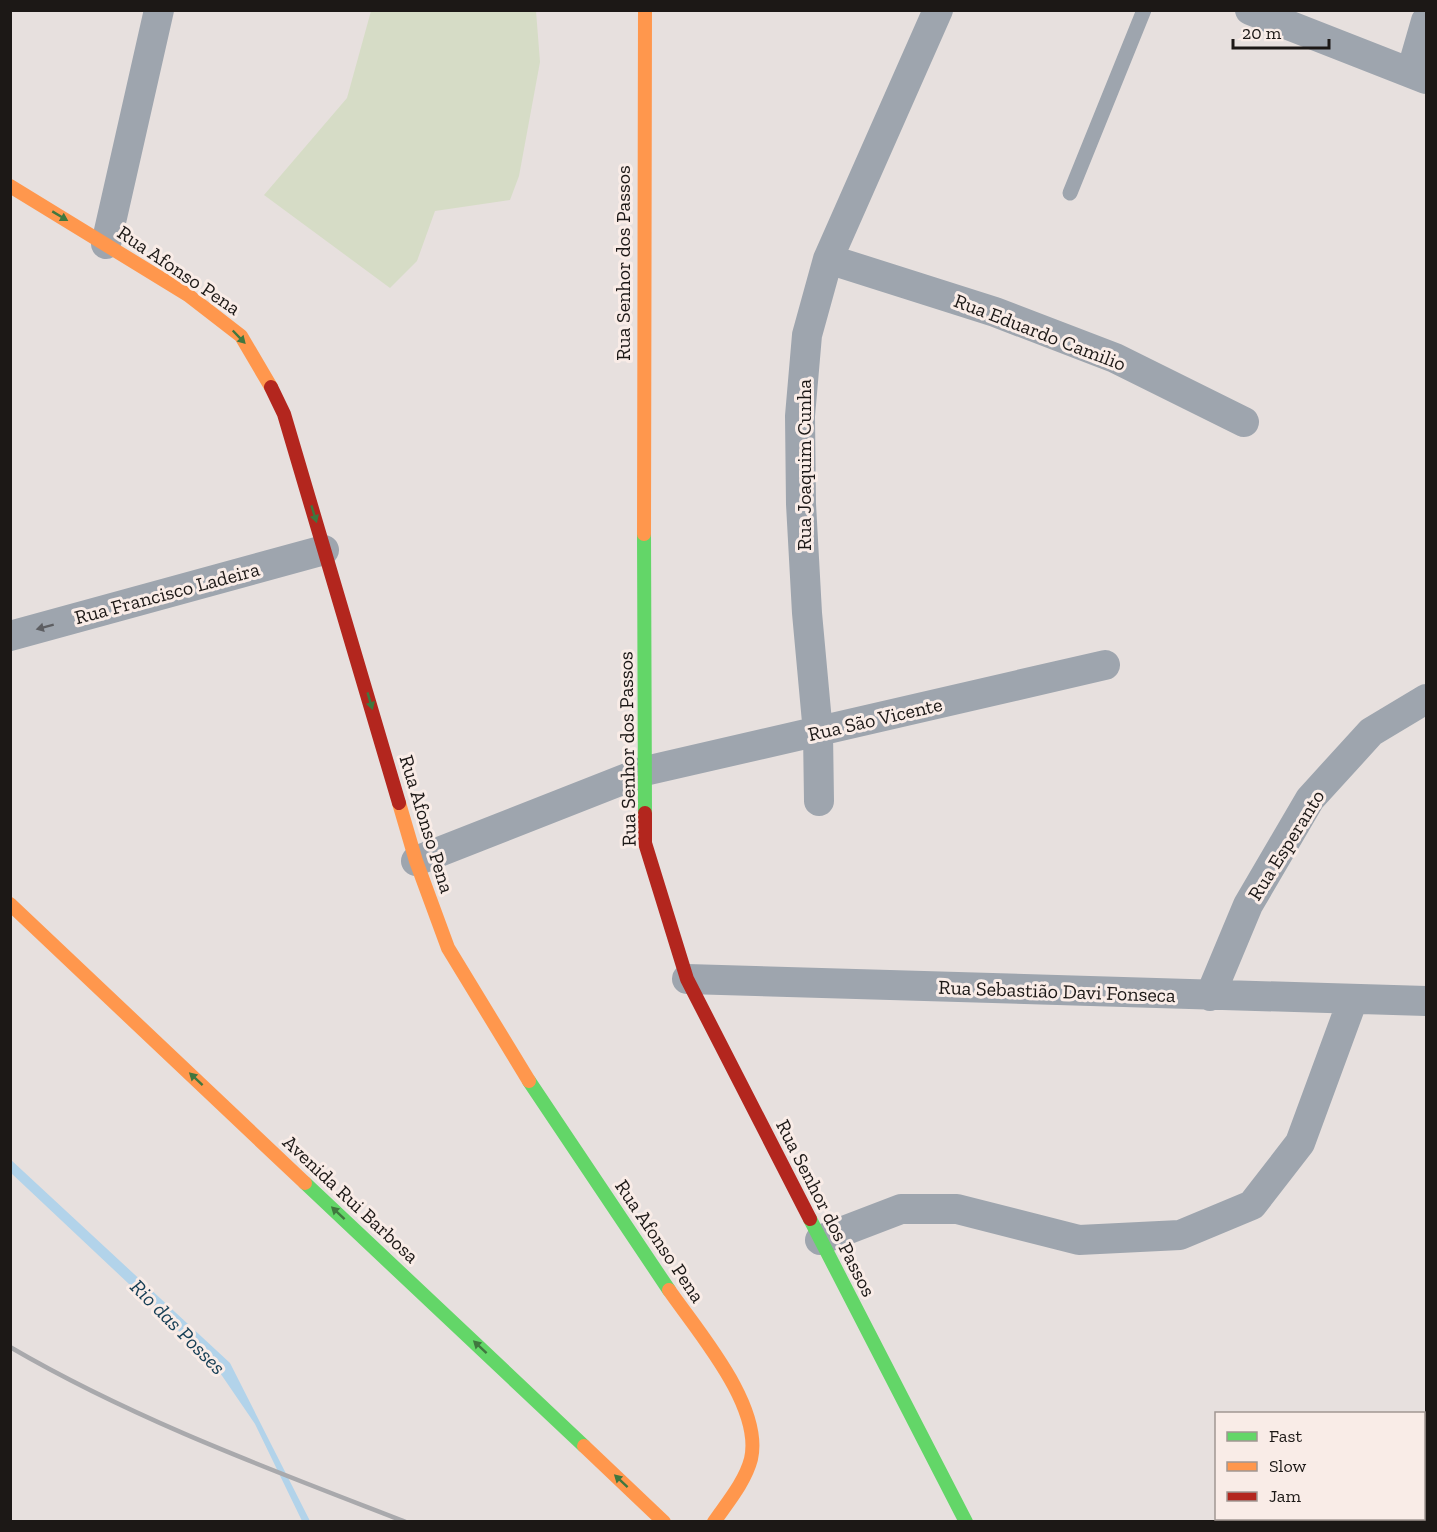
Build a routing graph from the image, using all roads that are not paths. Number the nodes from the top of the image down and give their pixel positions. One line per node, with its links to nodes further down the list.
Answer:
1 (159, 10): 10 (street)
2 (645, 10): 18 (main road, Rua Senhor dos Passos)
3 (938, 10): 11 (street, Rua Joaquim Cunha)
4 (1144, 10): 9 (lane)
5 (1250, 10): 7 (street)
6 (1426, 21): 7 (street)
7 (1419, 76)
8 (10, 186): 10 (main road, Rua Afonso Pena, one-way to 10)
9 (1070, 193)
10 (106, 244): 13 (main road, Rua Afonso Pena, one-way to 13)
11 (828, 259): 12 (street, Rua Eduardo Camilio); 17 (street, Rua Joaquim Cunha)
12 (1244, 422)
13 (324, 550): 14 (street, Rua Francisco Ladeira, one-way to 14); 20 (main road, Rua Afonso Pena, one-way to 20)
14 (10, 636)
15 (1105, 666): 17 (street, Rua São Vicente)
16 (1426, 699): 23 (street, Rua Esperanto)
17 (818, 733): 18 (street, Rua São Vicente); 19 (street, Rua Joaquim Cunha)
18 (645, 771): 20 (street, Rua São Vicente); 22 (main road, Rua Senhor dos Passos)
19 (819, 801)
20 (416, 861): 28 (main road, Rua Afonso Pena)
21 (10, 904): 27 (main road, Avenida Rui Barbosa, one-way to 21)
22 (687, 978): 23 (street, Rua Sebastião Davi Fonseca); 26 (main road, Rua Senhor dos Passos)
23 (1210, 996): 24 (street, Rua Sebastião Davi Fonseca)
24 (1353, 999): 25 (street, Rua Sebastião Davi Fonseca); 26 (street)
25 (1426, 1001)
26 (820, 1240): 29 (main road, Rua Senhor dos Passos)
27 (664, 1521)
28 (714, 1521)
29 (966, 1521)

